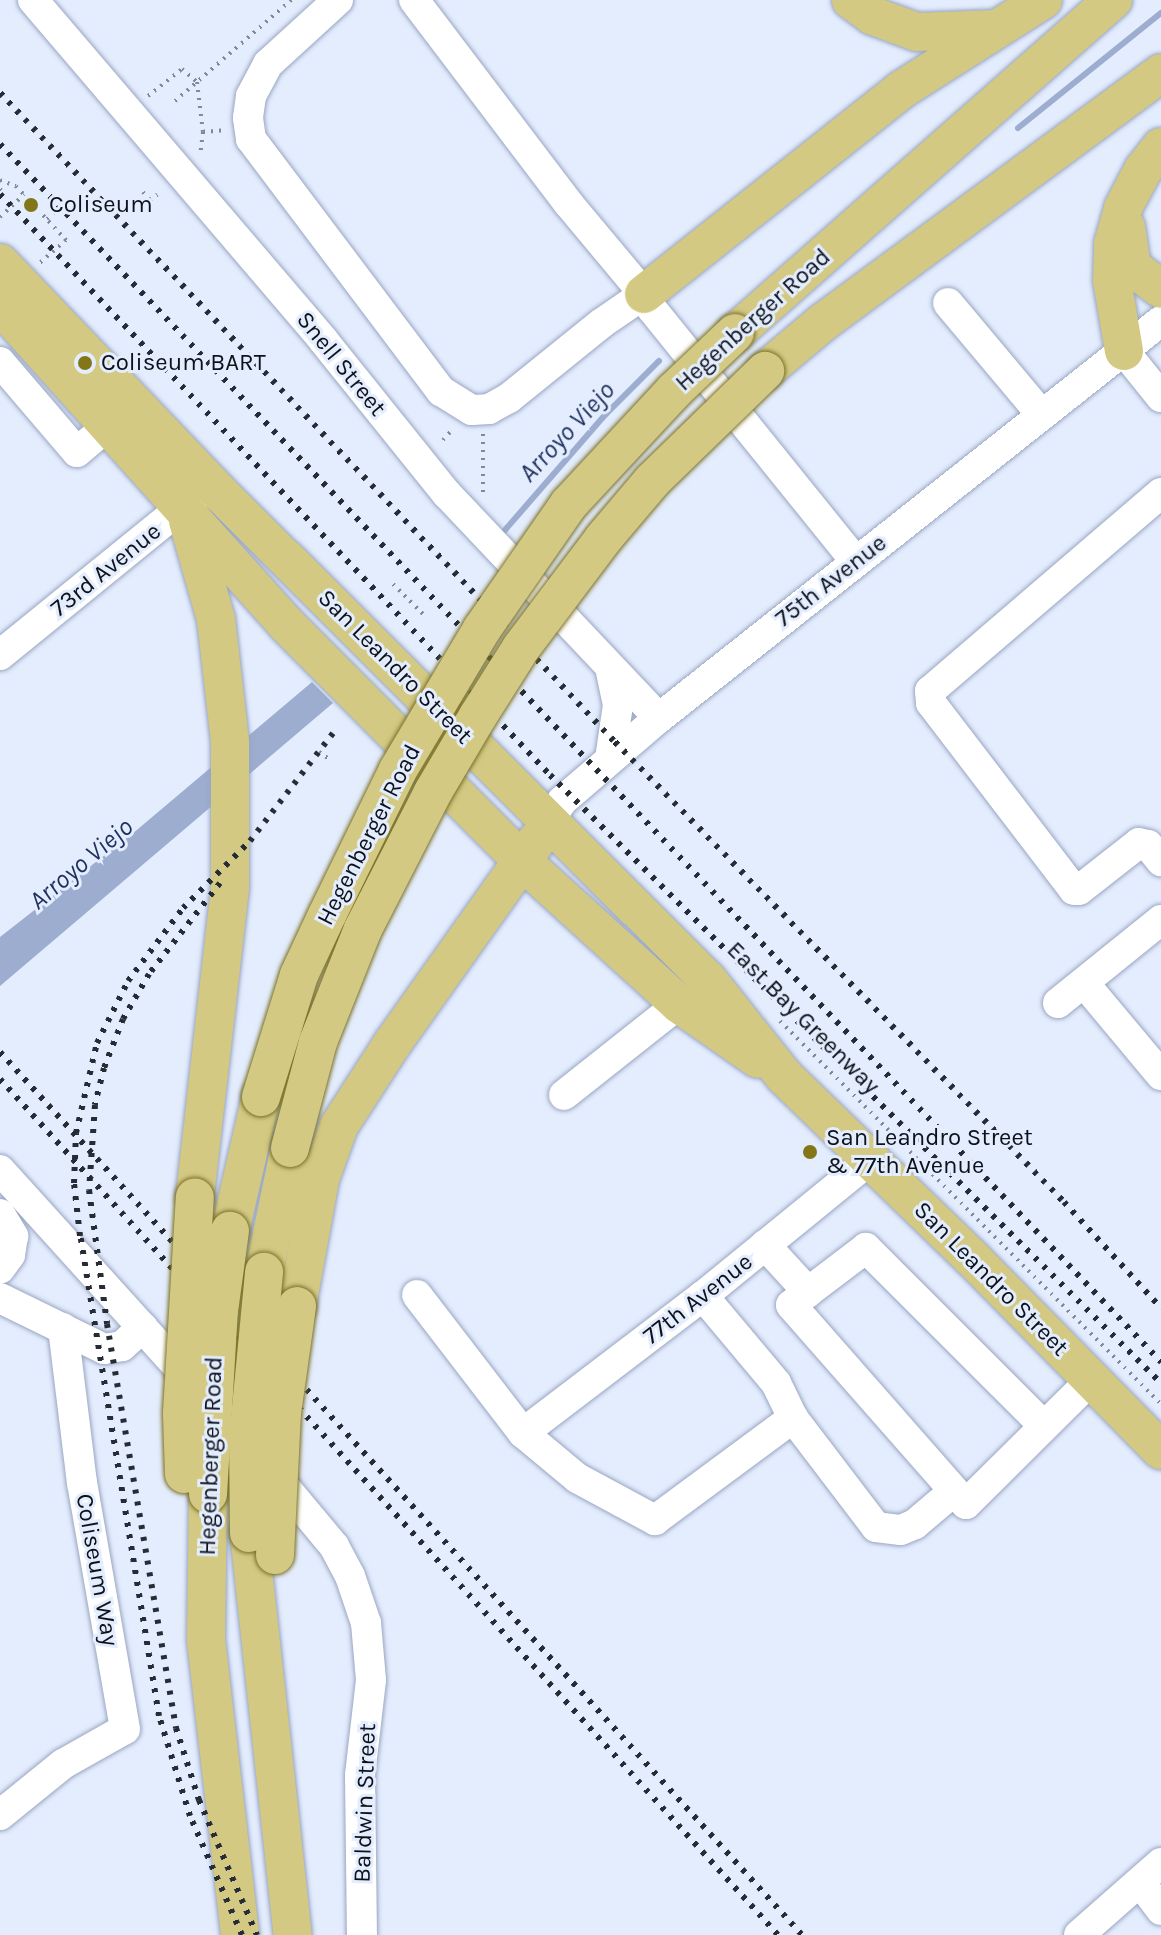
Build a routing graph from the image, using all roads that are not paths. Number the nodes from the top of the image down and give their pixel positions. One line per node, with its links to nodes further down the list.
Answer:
1 (338, 0): 14 (street)
2 (414, 0): 14 (street)
3 (851, 0): 7 (main road)
4 (1043, 0): 8 (main road)
5 (1113, 0): 58 (main road, Hegenberger Road, bridge)
6 (46, 4): 28 (street, Snell Street)
7 (884, 10): 8 (main road)
8 (1000, 29): 14 (main road)
9 (1161, 73): 60 (main road, Hegenberger Road, bridge)
10 (1161, 147): 11 (main road)
11 (1123, 208): 13 (main road); 17 (main road)
12 (6, 283): 21 (main road, San Leandro Street); 23 (main road, San Leandro Street)
13 (1161, 289)
14 (644, 294): 24 (street)
15 (948, 303): 20 (street)
16 (1161, 321): 17 (street, 75th Avenue)
17 (1124, 351): 19 (street); 20 (street, 75th Avenue)
18 (0, 362): 21 (street)
19 (1161, 397)
20 (1042, 415): 24 (street, 75th Avenue)
21 (109, 425): 23 (main road, San Leandro Street)
22 (1161, 493): 34 (street)
23 (197, 495): 25 (main road, San Leandro Street); 26 (main road, San Leandro Street); 27 (street, 73rd Avenue); 29 (main road)
24 (856, 562): 30 (street, 75th Avenue)
25 (261, 597): 26 (main road); 29 (main road); 33 (main road, San Leandro Street)
26 (343, 615): 32 (main road, San Leandro Street)
27 (0, 655)
28 (610, 666): 30 (street, Snell Street); 31 (street)
29 (224, 675): 58 (main road, bridge)
30 (659, 718): 31 (street, 75th Avenue)
31 (610, 759): 32 (street, 75th Avenue)
32 (548, 822): 33 (main road, 75th Avenue); 40 (main road, San Leandro Street)
33 (522, 861): 38 (main road, San Leandro Street); 60 (main road, 75th Avenue, bridge)
34 (1161, 861)
35 (1161, 920): 36 (street)
36 (1084, 983): 37 (street); 39 (street)
37 (1058, 1003)
38 (679, 1004): 40 (main road, San Leandro Street); 41 (street)
39 (1161, 1075)
40 (784, 1076): 42 (main road, San Leandro Street)
41 (564, 1095)
42 (870, 1160): 45 (street, 77th Avenue); 53 (main road, San Leandro Street)
43 (0, 1170): 51 (street, Baldwin Street)
44 (0, 1214): 46 (street)
45 (765, 1245): 47 (street); 49 (street, 77th Avenue)
46 (0, 1269)
47 (818, 1285): 55 (street); 59 (street)
48 (417, 1295): 56 (street)
49 (703, 1296): 54 (street); 56 (street, 77th Avenue)
50 (0, 1298): 52 (street)
51 (143, 1327): 52 (street); 66 (street, Baldwin Street)
52 (63, 1328): 61 (street, Coliseum Way)
53 (1092, 1379): 55 (street); 57 (main road, San Leandro Street)
54 (793, 1418): 56 (street); 59 (street)
55 (1044, 1426): 59 (street)
56 (523, 1433)
57 (1161, 1450)
58 (196, 1484): 64 (main road)
59 (954, 1491)
60 (262, 1544): 65 (main road, Hegenberger Road)
61 (0, 1815)
62 (1150, 1872): 63 (street); 67 (street)
63 (1161, 1910)
64 (240, 1935)
65 (293, 1935)
66 (362, 1935)
67 (1079, 1935)

